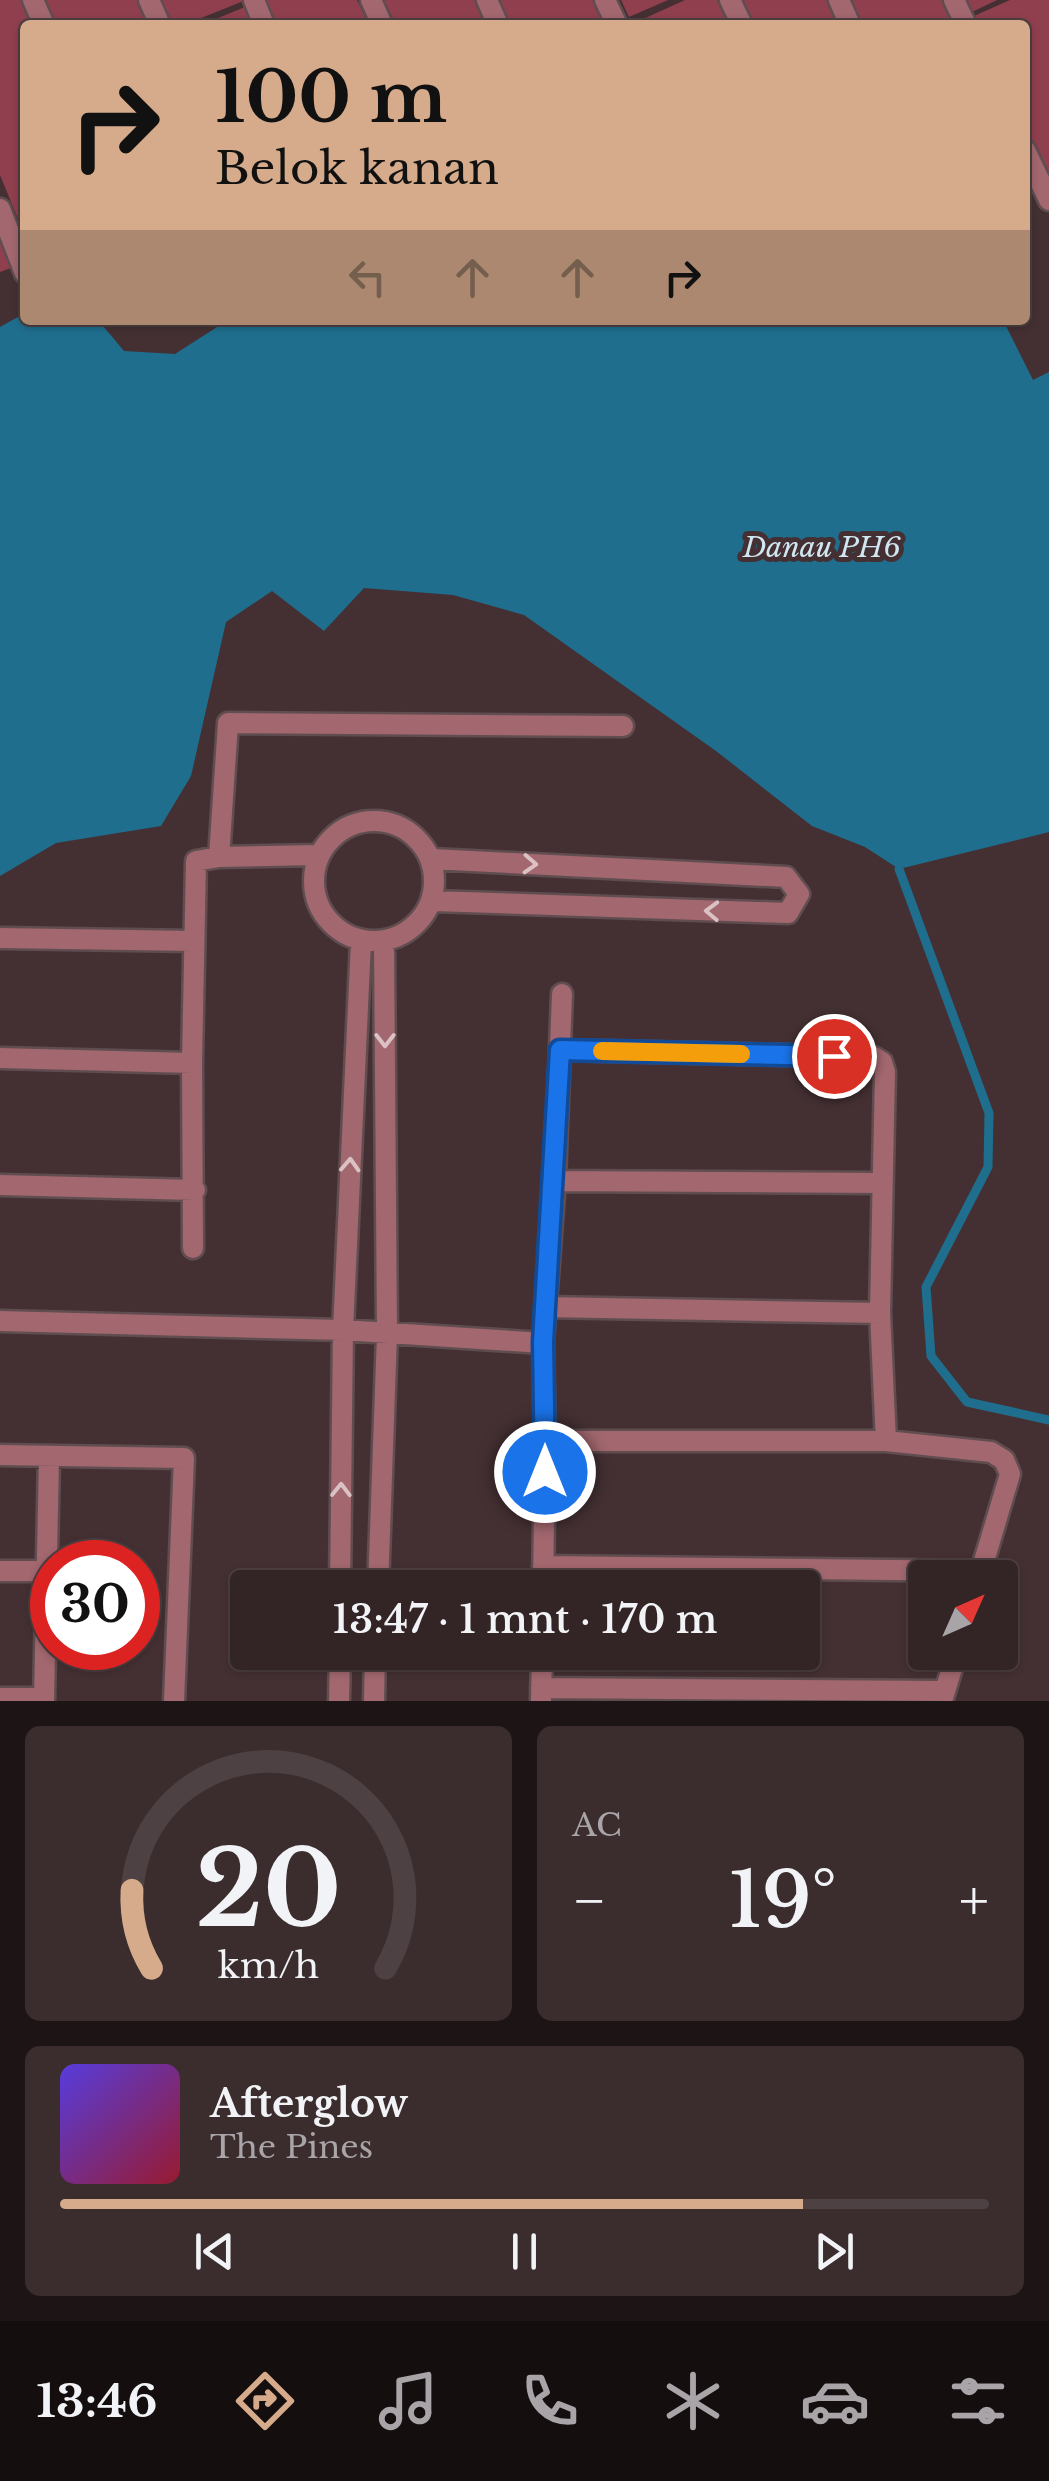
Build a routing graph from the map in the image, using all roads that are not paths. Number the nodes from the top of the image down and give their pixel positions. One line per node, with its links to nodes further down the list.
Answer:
1 (1030, 160): 2 (street)
2 (1049, 200)
3 (0, 208): 4 (street)
4 (20, 259)
5 (622, 726): 7 (street)
6 (317, 856): 7 (street); 8 (street); 12 (street)
7 (219, 857): 11 (street)
8 (432, 859): 9 (street); 9 (street, one-way to 9)
9 (433, 902): 13 (street)
10 (0, 938): 11 (street)
11 (192, 941): 17 (street)
12 (361, 942): 13 (street); 26 (street, one-way to 12)
13 (384, 942): 27 (street, one-way to 27)
14 (562, 994): 15 (street)
15 (560, 1050): 18 (street); 19 (street)
16 (0, 1058): 17 (street)
17 (192, 1063): 21 (street)
18 (555, 1181): 19 (street); 23 (street)
19 (881, 1183): 24 (street)
20 (0, 1185): 21 (street)
21 (195, 1190): 22 (street)
22 (193, 1248)
23 (546, 1306): 24 (street); 28 (street)
24 (880, 1313): 30 (street)
25 (0, 1322): 26 (street)
26 (342, 1330): 27 (street); 36 (street, one-way to 26)
27 (387, 1334): 28 (street); 37 (street)
28 (543, 1342): 29 (street)
29 (545, 1440): 30 (street); 38 (street)
30 (886, 1441): 34 (street)
31 (0, 1455): 32 (street)
32 (50, 1458): 33 (street); 50 (street)
33 (46, 1540)
34 (984, 1560)
35 (30, 1570): 39 (street)
36 (340, 1570)
37 (379, 1570)
38 (543, 1570)
39 (0, 1571)
40 (908, 1574): 41 (street)
41 (820, 1575)
42 (44, 1670): 49 (street)
43 (340, 1670): 51 (street)
44 (375, 1670): 52 (street)
45 (952, 1670): 47 (street)
46 (541, 1694): 47 (street)
47 (944, 1696)
48 (0, 1698): 49 (street)
49 (44, 1699)
50 (174, 1701)
51 (339, 1701)
52 (374, 1701)

